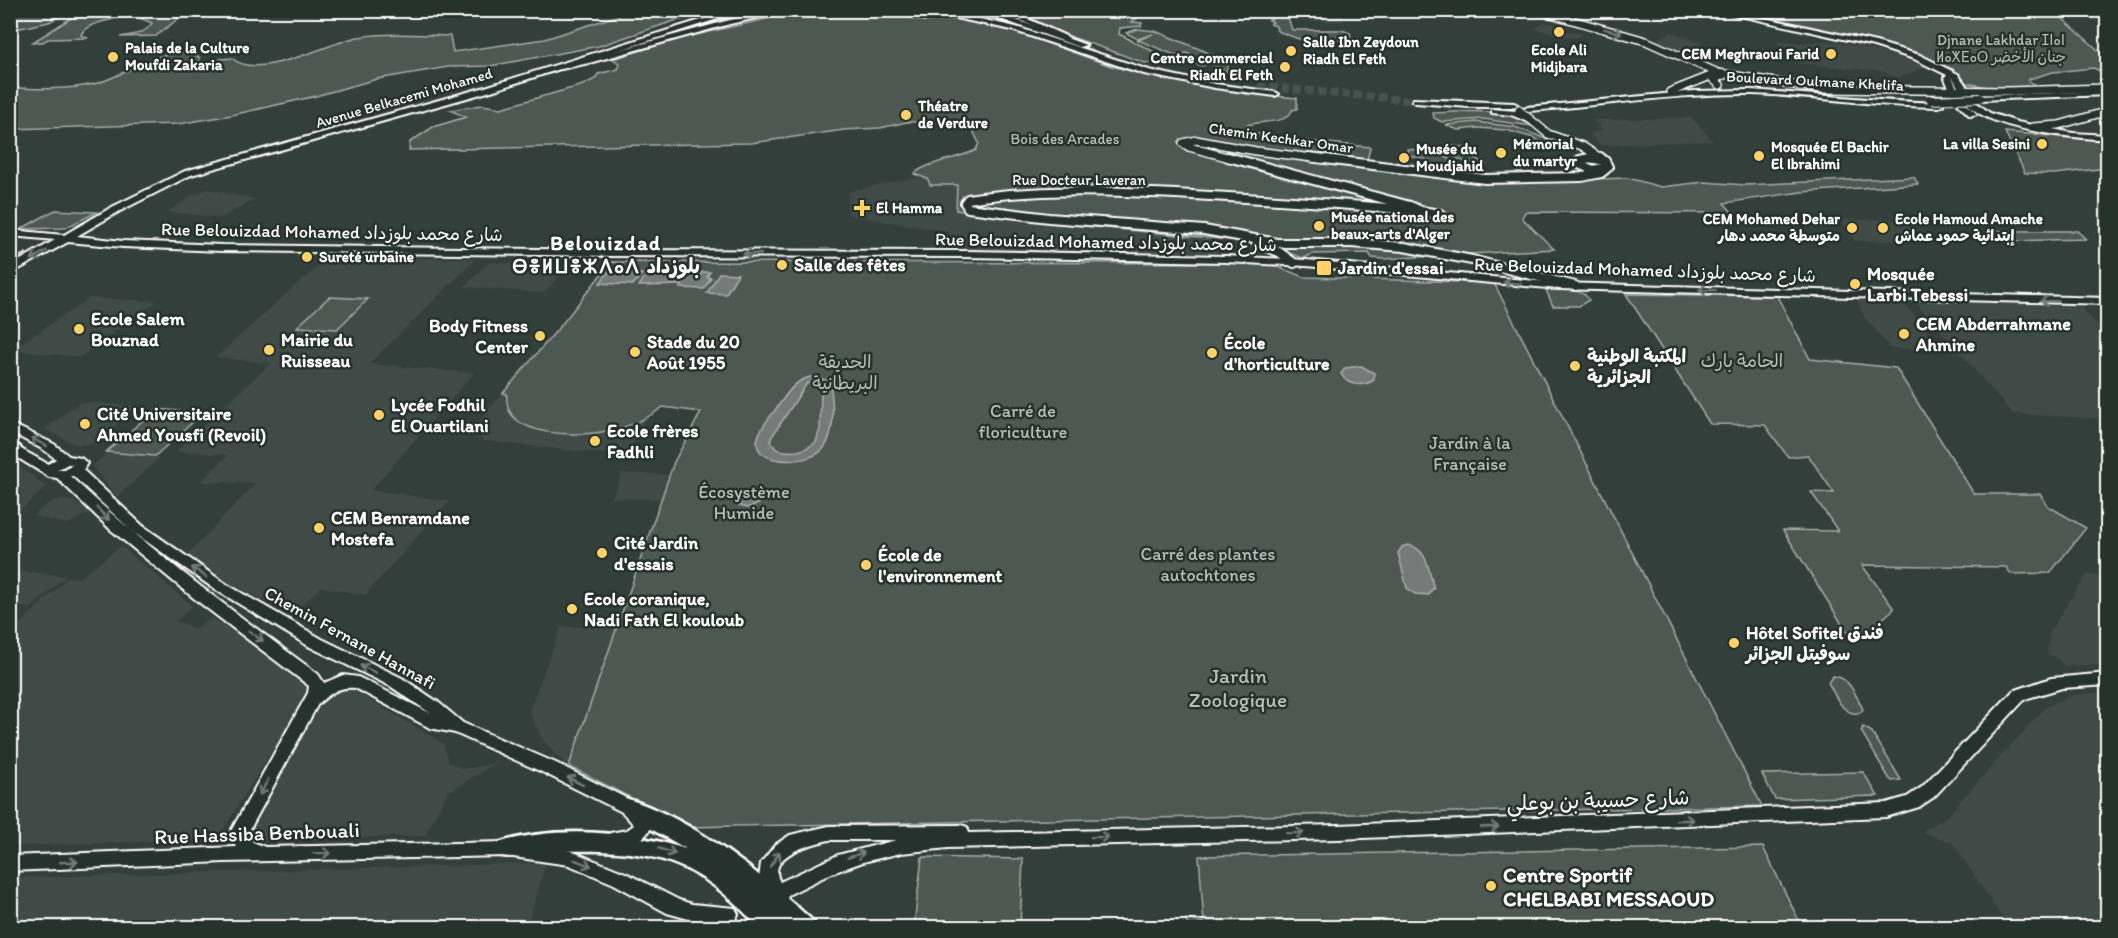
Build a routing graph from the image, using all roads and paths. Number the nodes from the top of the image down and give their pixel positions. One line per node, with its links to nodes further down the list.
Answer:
1 (784, 10): 13 (main road)
2 (801, 10): 14 (main road)
3 (890, 10): 12 (main road)
4 (928, 10): 12 (main road)
5 (965, 10): 15 (highway)
6 (979, 10): 16 (highway)
7 (1001, 10): 16 (main road)
8 (1537, 10): 19 (street, one-way to 19)
9 (1717, 10): 18 (main road)
10 (766, 11): 13 (main road)
11 (739, 12): 17 (main road, Avenue Belkacemi Mohamed)
12 (940, 12): 15 (main road)
13 (721, 24): 14 (main road)
14 (700, 31): 17 (main road)
15 (1054, 42): 27 (main road)
16 (1082, 45): 21 (main road)
17 (561, 67): 45 (main road, Avenue Belkacemi Mohamed)
18 (1948, 71): 24 (main road); 25 (main road)
19 (1718, 72): 20 (street); 26 (street)
20 (1731, 75): 22 (street); 24 (street)
21 (1258, 86)
22 (1720, 86)
23 (2108, 88): 25 (street)
24 (1955, 90): 25 (street); 34 (main road)
25 (1965, 90): 34 (main road)
26 (1670, 92): 29 (main road, Boulevard Oulmane Khelifa); 30 (main road, Boulevard Oulmane Khelifa)
27 (1275, 94)
28 (2107, 96): 29 (main road, Boulevard Oulmane Khelifa)
29 (1935, 102): 30 (main road)
30 (1523, 108): 31 (main road); 31 (main road, Boulevard Oulmane Khelifa); 33 (main road); 33 (street)
31 (1488, 110): 33 (main road)
32 (2108, 111): 35 (street)
33 (1535, 122): 38 (street)
34 (2016, 126): 36 (main road)
35 (2056, 128): 36 (main road); 37 (main road)
36 (2032, 129): 37 (main road)
37 (2078, 136): 39 (main road)
38 (1560, 138): 40 (street); 41 (street)
39 (2108, 138)
40 (1582, 163): 41 (street); 42 (street)
41 (1606, 165): 42 (street)
42 (1534, 178): 43 (street, Chemin Kechkar Omar)
43 (1421, 211): 44 (street, Chemin Kechkar Omar); 46 (street, Rue Docteur Laveran)
44 (1440, 214)
45 (90, 224): 48 (main road, Avenue Belkacemi Mohamed); 49 (main road)
46 (1188, 230): 50 (street, Rue Docteur Laveran); 52 (street, Rue Docteur Laveran)
47 (10, 233): 48 (main road, Rue Belouizdad Mohamed شارع محمد بلوزداد)
48 (67, 238): 49 (main road, Rue Belouizdad Mohamed شارع محمد بلوزداد); 51 (main road, Avenue Belkacemi Mohamed, one-way to 51)
49 (103, 242): 50 (main road, Rue Belouizdad Mohamed شارع محمد بلوزداد, one-way to 49)
50 (1294, 263): 52 (main road, Rue Belouizdad Mohamed شارع محمد بلوزداد, one-way to 50)
51 (10, 271)
52 (1576, 286): 53 (main road, Rue Belouizdad Mohamed شارع محمد بلوزداد, one-way to 52)
53 (2108, 302)
54 (10, 427): 56 (main road, one-way to 54)
55 (12, 448): 56 (main road)
56 (63, 469): 58 (main road, one-way to 58); 59 (main road, Chemin Fernane Hannafi, one-way to 56)
57 (2108, 679): 61 (main road, شارع حسيبة بن بوعلي, one-way to 57)
58 (311, 702): 59 (main road); 64 (main road, one-way to 64)
59 (457, 727): 60 (main road, Chemin Fernane Hannafi, one-way to 59)
60 (628, 807): 62 (main road); 69 (highway)
61 (1041, 838): 66 (main road, one-way to 61); 69 (main road, one-way to 61)
62 (598, 843): 63 (highway); 68 (highway, one-way to 68)
63 (506, 849): 64 (main road, Rue Hassiba Benbouali, one-way to 63); 67 (main road, one-way to 67)
64 (264, 854): 65 (main road, Rue Hassiba Benbouali, one-way to 64)
65 (10, 864)
66 (784, 890)
67 (728, 914)
68 (772, 925)
69 (803, 926)

